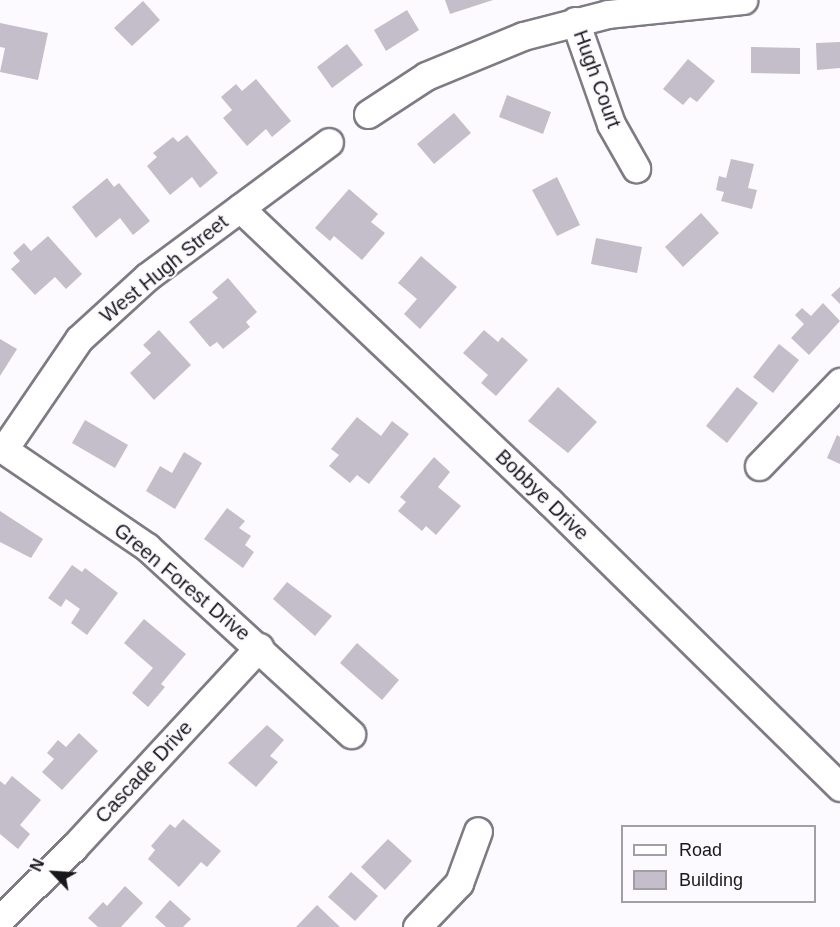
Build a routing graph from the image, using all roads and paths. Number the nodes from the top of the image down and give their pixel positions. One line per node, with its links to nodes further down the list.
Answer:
1 (743, 0): 2 (street)
2 (575, 21): 3 (street); 5 (street, Hugh Court)
3 (368, 114)
4 (329, 142): 6 (street, West Hugh Street)
5 (636, 168)
6 (240, 208): 8 (street, West Hugh Street); 12 (street, Bobbye Drive)
7 (840, 382): 9 (street)
8 (2, 448): 10 (street, Green Forest Drive)
9 (759, 466)
10 (259, 647): 11 (street, Green Forest Drive); 14 (street, Cascade Drive)
11 (351, 734)
12 (840, 787)
13 (478, 831): 15 (street)
14 (3, 911)
15 (417, 927)

